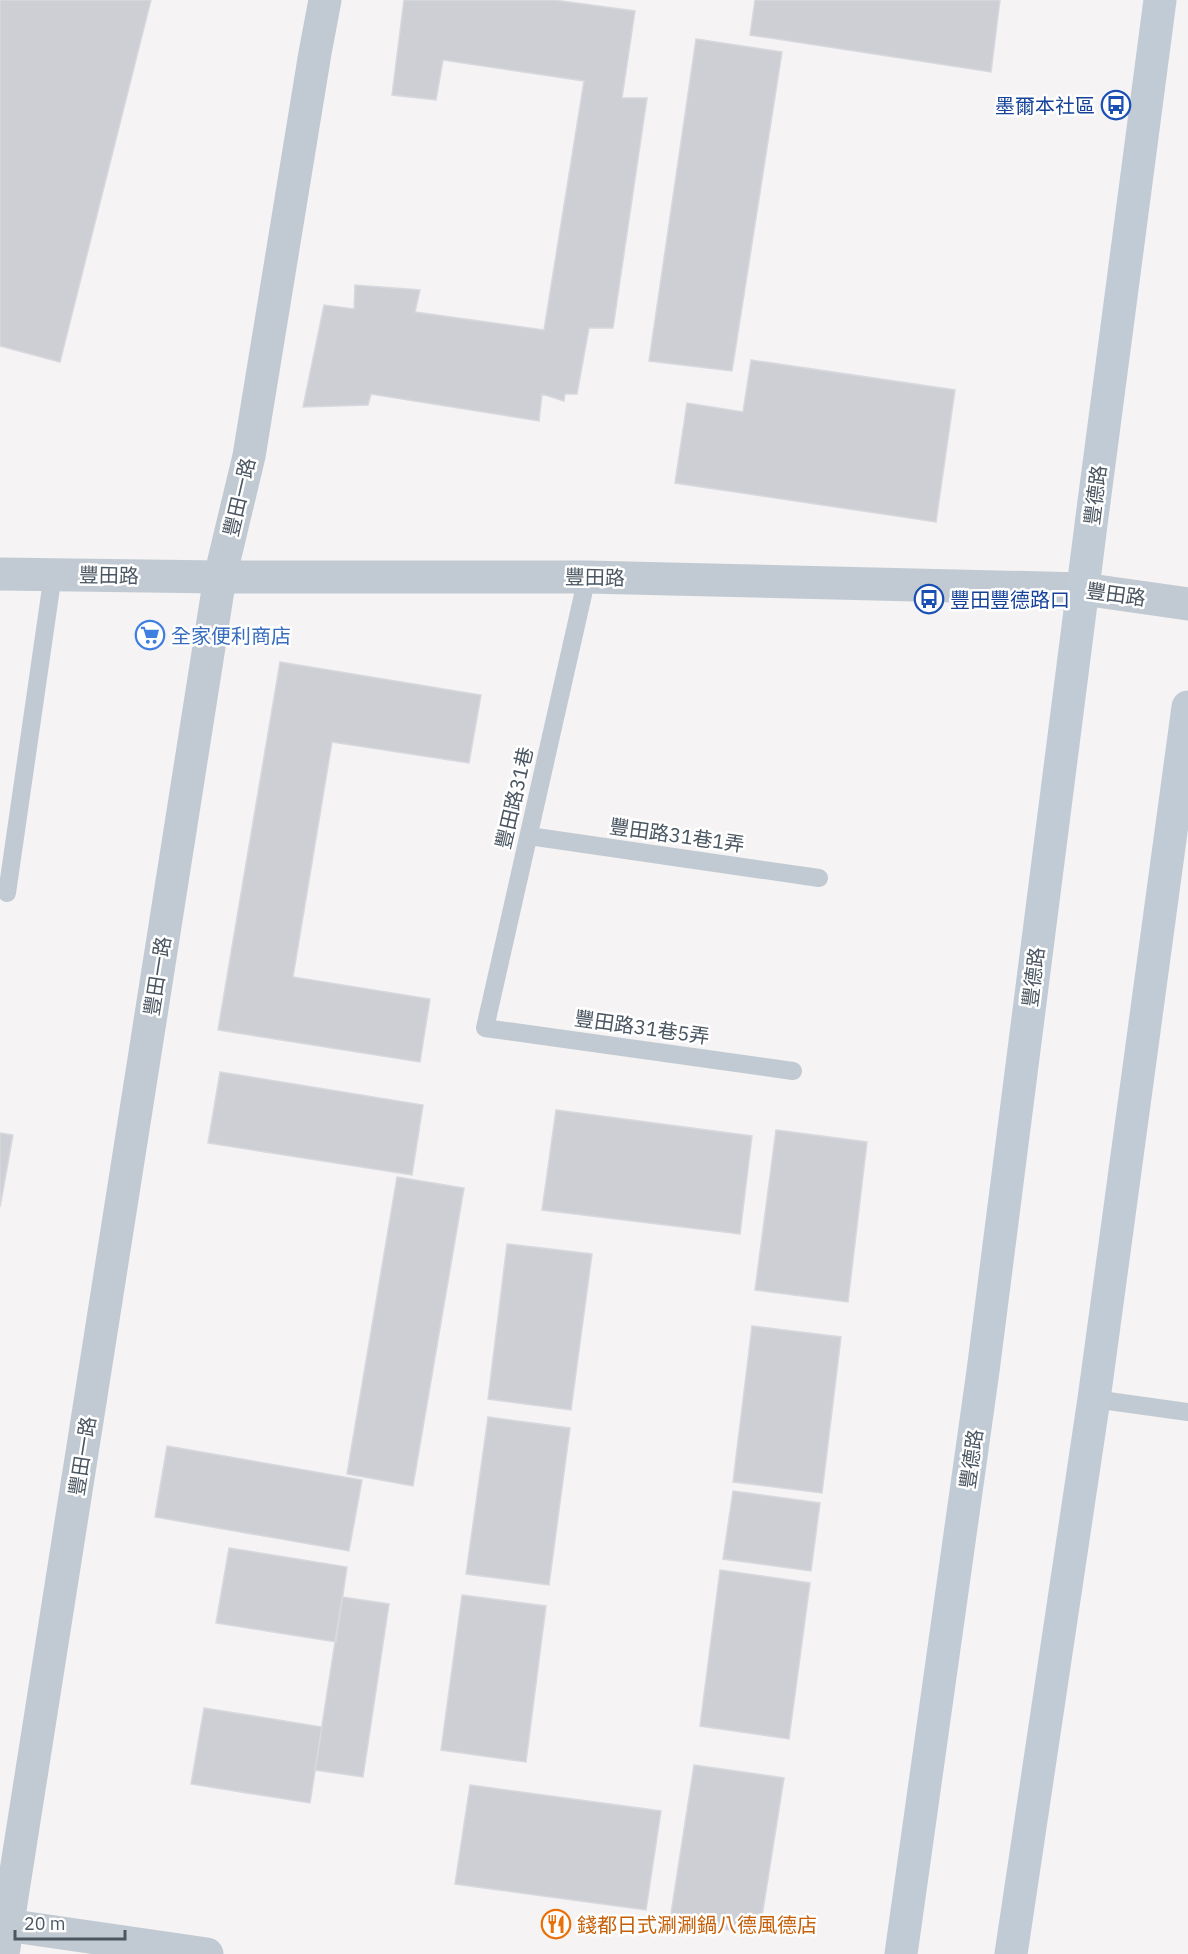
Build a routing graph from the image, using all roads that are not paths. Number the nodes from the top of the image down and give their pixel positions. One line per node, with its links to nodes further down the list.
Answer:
1 (325, 0): 5 (street, 豐田一路)
2 (1160, 0): 7 (main road, 豐德路)
3 (0, 574): 4 (street, 豐田路)
4 (53, 574): 5 (street, 豐田路); 12 (lane)
5 (220, 577): 6 (street, 豐田路); 17 (street, 豐田一路)
6 (587, 577): 7 (street, 豐田路); 10 (lane, 豐田路31巷)
7 (1083, 589): 8 (street, 豐田路); 19 (main road, 豐德路)
8 (1188, 604)
9 (1188, 707): 15 (main road)
10 (529, 836): 11 (lane, 豐田路31巷1弄); 13 (lane, 豐田路31巷)
11 (819, 878)
12 (7, 893)
13 (485, 1028): 14 (lane, 豐田路31巷5弄)
14 (793, 1071)
15 (1094, 1399): 16 (lane); 20 (main road)
16 (1188, 1412)
17 (3, 1934): 18 (street)
18 (207, 1954)
19 (901, 1954)
20 (1011, 1954)

